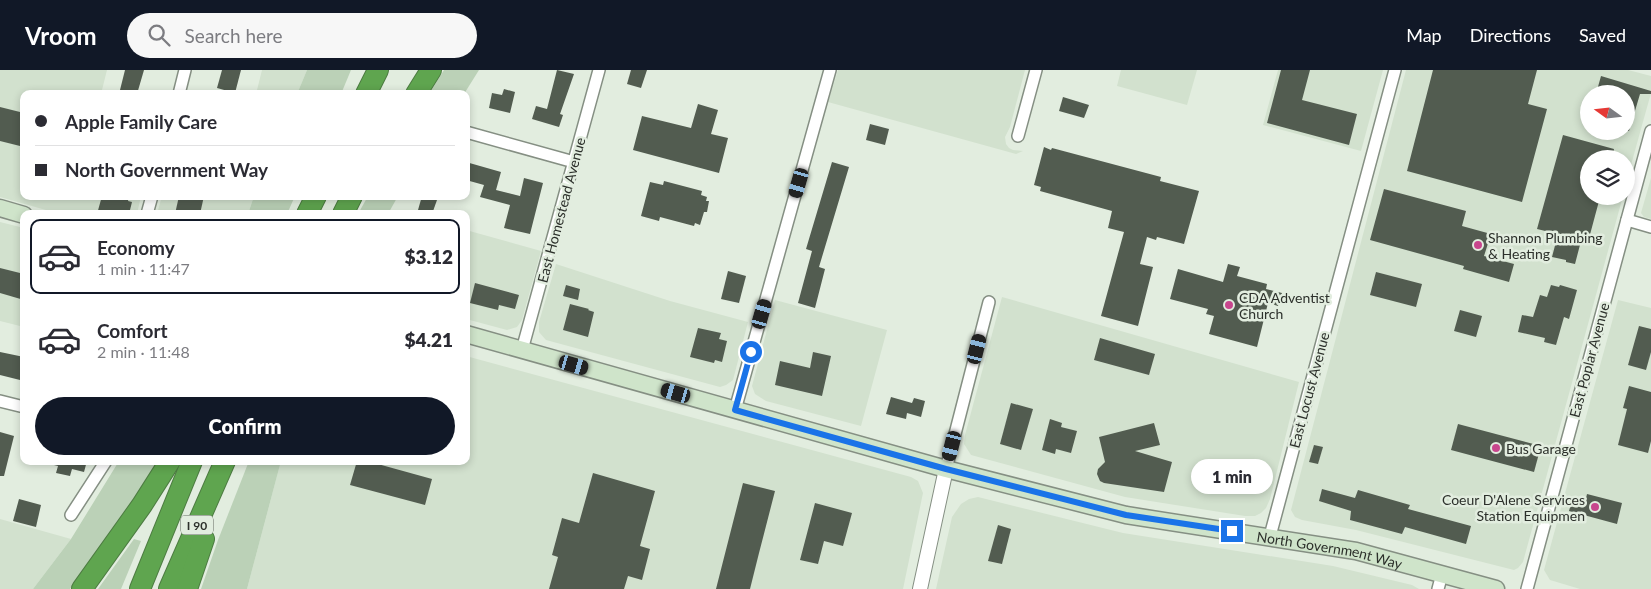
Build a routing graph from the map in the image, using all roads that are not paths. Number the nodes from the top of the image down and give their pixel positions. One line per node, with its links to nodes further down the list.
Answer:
1 (185, 70): 10 (street)
2 (369, 70): 11 (highway)
3 (378, 70): 12 (highway)
4 (414, 70): 13 (highway)
5 (430, 70): 14 (highway)
6 (599, 70): 18 (street, East Homestead Avenue)
7 (830, 70): 28 (street)
8 (1036, 70): 17 (street)
9 (1395, 70): 36 (street, East Locust Avenue)
10 (180, 90)
11 (362, 90)
12 (368, 90)
13 (404, 90)
14 (418, 90)
15 (1651, 131): 21 (street, East Poplar Avenue)
16 (470, 133): 18 (street)
17 (1018, 136)
18 (574, 162): 25 (street, East Homestead Avenue)
19 (0, 208): 20 (main road)
20 (20, 214)
21 (1627, 220): 22 (street); 44 (street, East Poplar Avenue)
22 (1651, 227)
23 (989, 302): 34 (street)
24 (470, 335): 25 (main road, North Government Way)
25 (522, 350): 28 (main road, North Government Way)
26 (0, 401): 27 (street)
27 (20, 406)
28 (735, 410): 34 (main road, North Government Way)
29 (103, 465): 35 (street)
30 (167, 465): 38 (highway)
31 (190, 465): 39 (highway, I 90)
32 (223, 465): 40 (highway, I 90)
33 (230, 465): 41 (highway, I 90)
34 (946, 469): 36 (main road, North Government Way); 42 (street)
35 (71, 515)
36 (1270, 536): 37 (main road, North Government Way)
37 (1440, 582): 43 (main road, North Government Way)
38 (82, 589)
39 (140, 589)
40 (169, 589)
41 (187, 589)
42 (920, 589)
43 (1496, 589)
44 (1527, 589)

